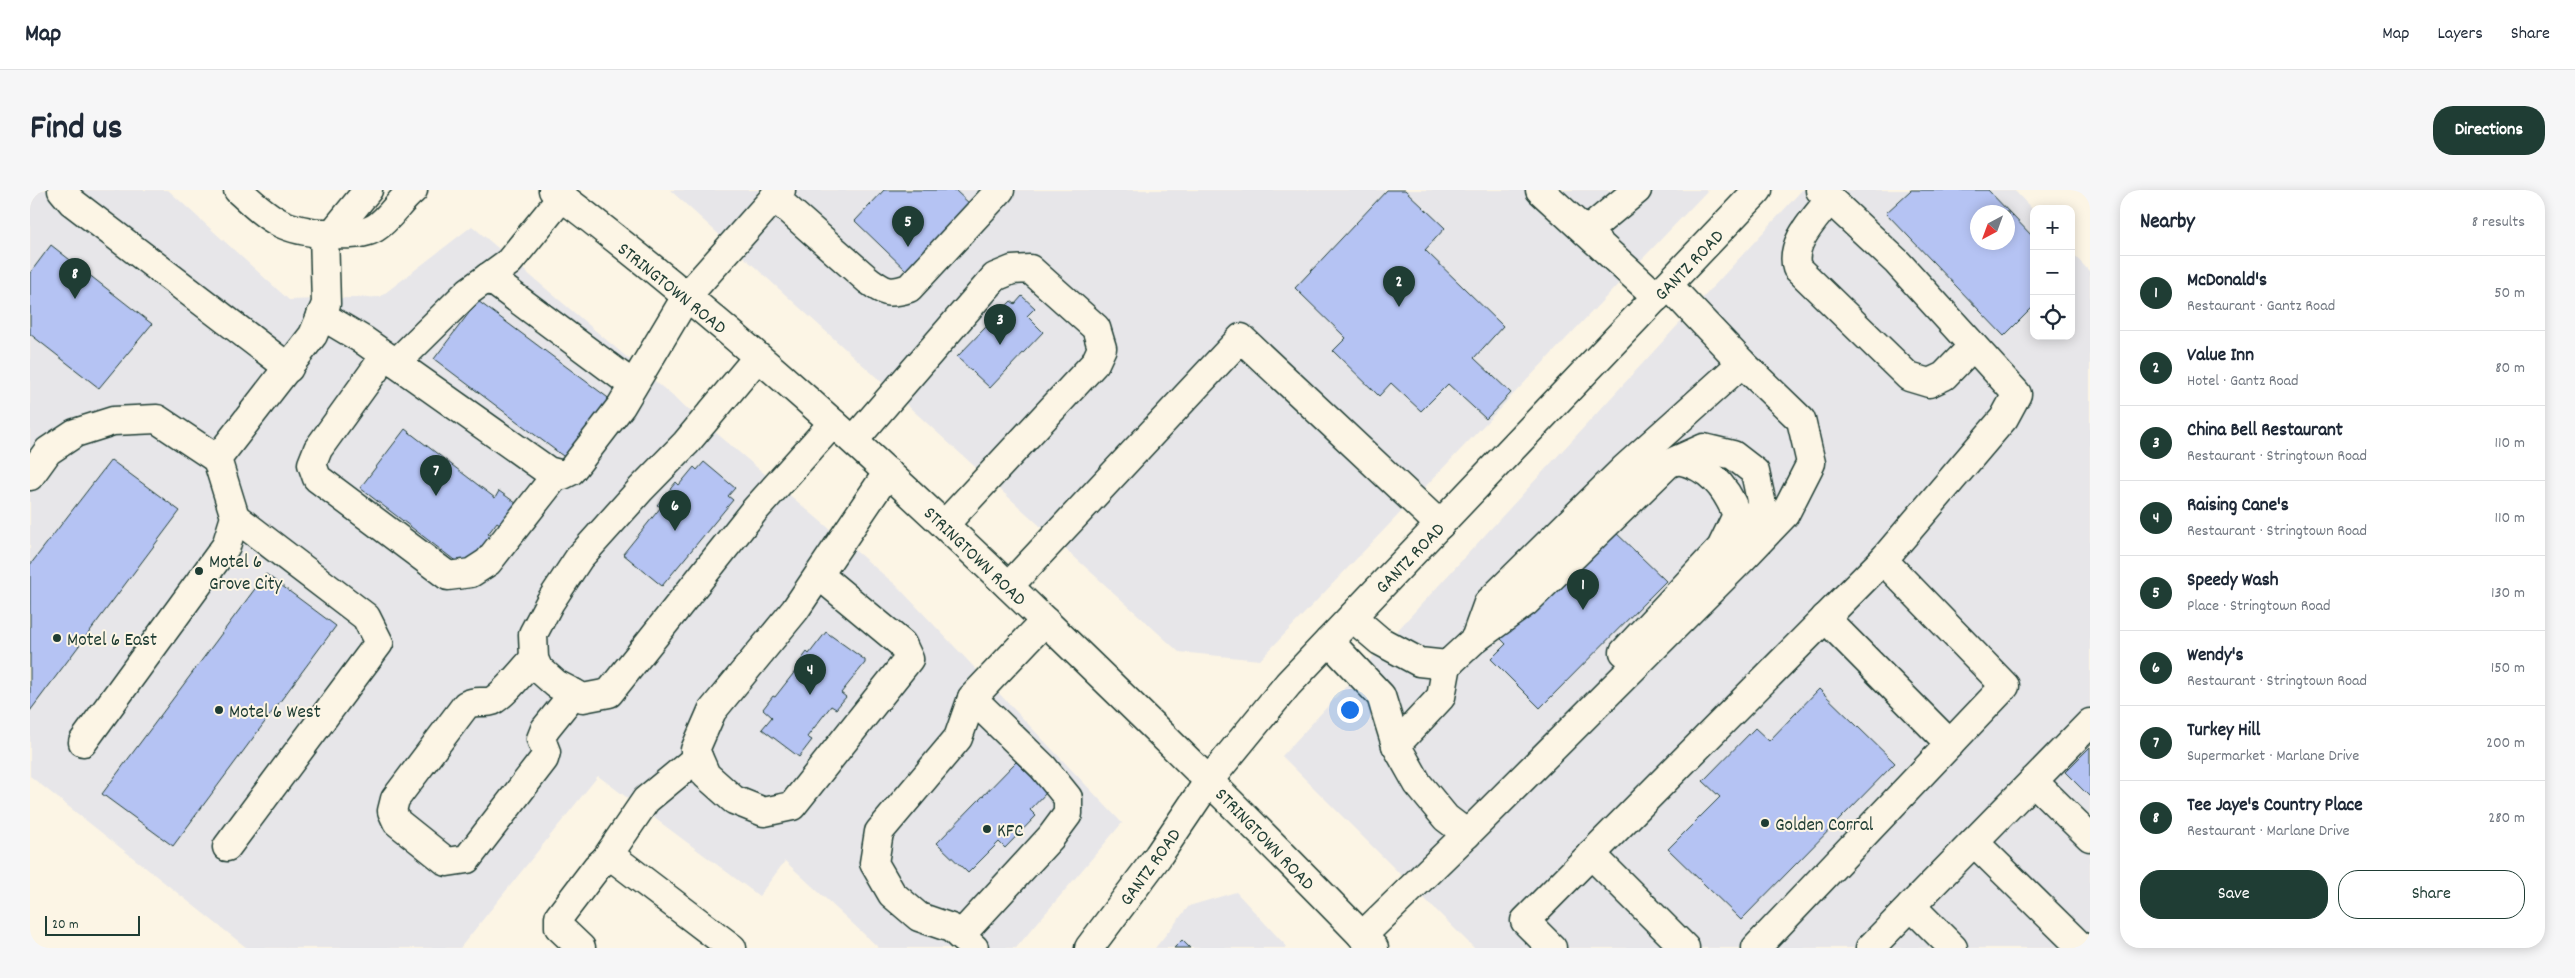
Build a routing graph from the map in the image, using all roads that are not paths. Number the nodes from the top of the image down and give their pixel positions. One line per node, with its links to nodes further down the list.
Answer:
1 (62, 190): 22 (main road)
2 (238, 190): 13 (main road)
3 (368, 190): 13 (main road)
4 (413, 190): 13 (main road)
5 (1000, 190): 10 (main road)
6 (1540, 190): 12 (main road)
7 (1637, 190): 12 (main road)
8 (1758, 190): 15 (main road, GANTZ ROAD)
9 (558, 193): 14 (main road); 16 (main road, STRINGTOWN ROAD)
10 (777, 193): 16 (main road)
11 (1825, 195): 18 (main road); 18 (main road)
12 (1586, 232): 15 (main road)
13 (328, 234): 17 (main road)
14 (488, 277): 20 (main road); 23 (main road)
15 (1662, 291): 21 (main road); 31 (main road, GANTZ ROAD)
16 (686, 297): 19 (main road, STRINGTOWN ROAD); 23 (main road)
17 (321, 315): 20 (main road); 22 (main road)
18 (1973, 346): 32 (main road)
19 (757, 358): 24 (main road, STRINGTOWN ROAD); 40 (main road)
20 (391, 360): 27 (main road); 27 (main road)
21 (1742, 363): 38 (main road); 49 (main road)
22 (289, 368): 25 (main road)
23 (632, 385): 27 (main road)
24 (843, 432): 26 (main road, STRINGTOWN ROAD); 30 (main road); 42 (main road)
25 (217, 459): 28 (main road); 29 (main road)
26 (888, 472): 30 (main road, STRINGTOWN ROAD); 33 (main road)
27 (557, 474)
28 (30, 476)
29 (235, 516): 45 (main road); 55 (main road)
30 (945, 524): 34 (main road, STRINGTOWN ROAD)
31 (1440, 525): 34 (main road); 35 (main road, GANTZ ROAD)
32 (1883, 560): 36 (main road); 46 (main road)
33 (819, 575): 48 (main road); 48 (main road)
34 (1009, 586): 37 (main road, STRINGTOWN ROAD)
35 (1352, 617): 39 (main road, GANTZ ROAD); 41 (main road)
36 (1826, 618): 46 (main road); 56 (main road)
37 (1045, 621): 43 (main road); 50 (main road, STRINGTOWN ROAD)
38 (1475, 639): 41 (main road); 49 (main road)
39 (1329, 640): 47 (main road); 50 (main road, GANTZ ROAD)
40 (534, 659): 42 (main road); 42 (main road)
41 (1446, 665): 47 (main road)
42 (574, 693)
43 (972, 698): 59 (main road); 59 (main road)
44 (2090, 723): 51 (main road)
45 (83, 742)
46 (1950, 744): 66 (main road)
47 (1396, 745): 52 (main road)
48 (698, 757): 57 (main road)
49 (1542, 760): 52 (main road)
50 (1210, 779): 60 (main road, STRINGTOWN ROAD); 63 (main road, GANTZ ROAD)
51 (2033, 781): 53 (main road); 54 (main road)
52 (1467, 834): 60 (main road)
53 (2090, 837)
54 (1974, 842): 58 (main road); 69 (main road)
55 (227, 847)
56 (1591, 854): 64 (main road); 65 (main road)
57 (605, 860): 61 (main road); 62 (main road)
58 (1911, 906): 67 (main road); 68 (main road)
59 (967, 942)
60 (1368, 942)
61 (581, 948)
62 (732, 948)
63 (1089, 948)
64 (1552, 948)
65 (1685, 948)
66 (1756, 948)
67 (1870, 948)
68 (1953, 948)
69 (2082, 948)

